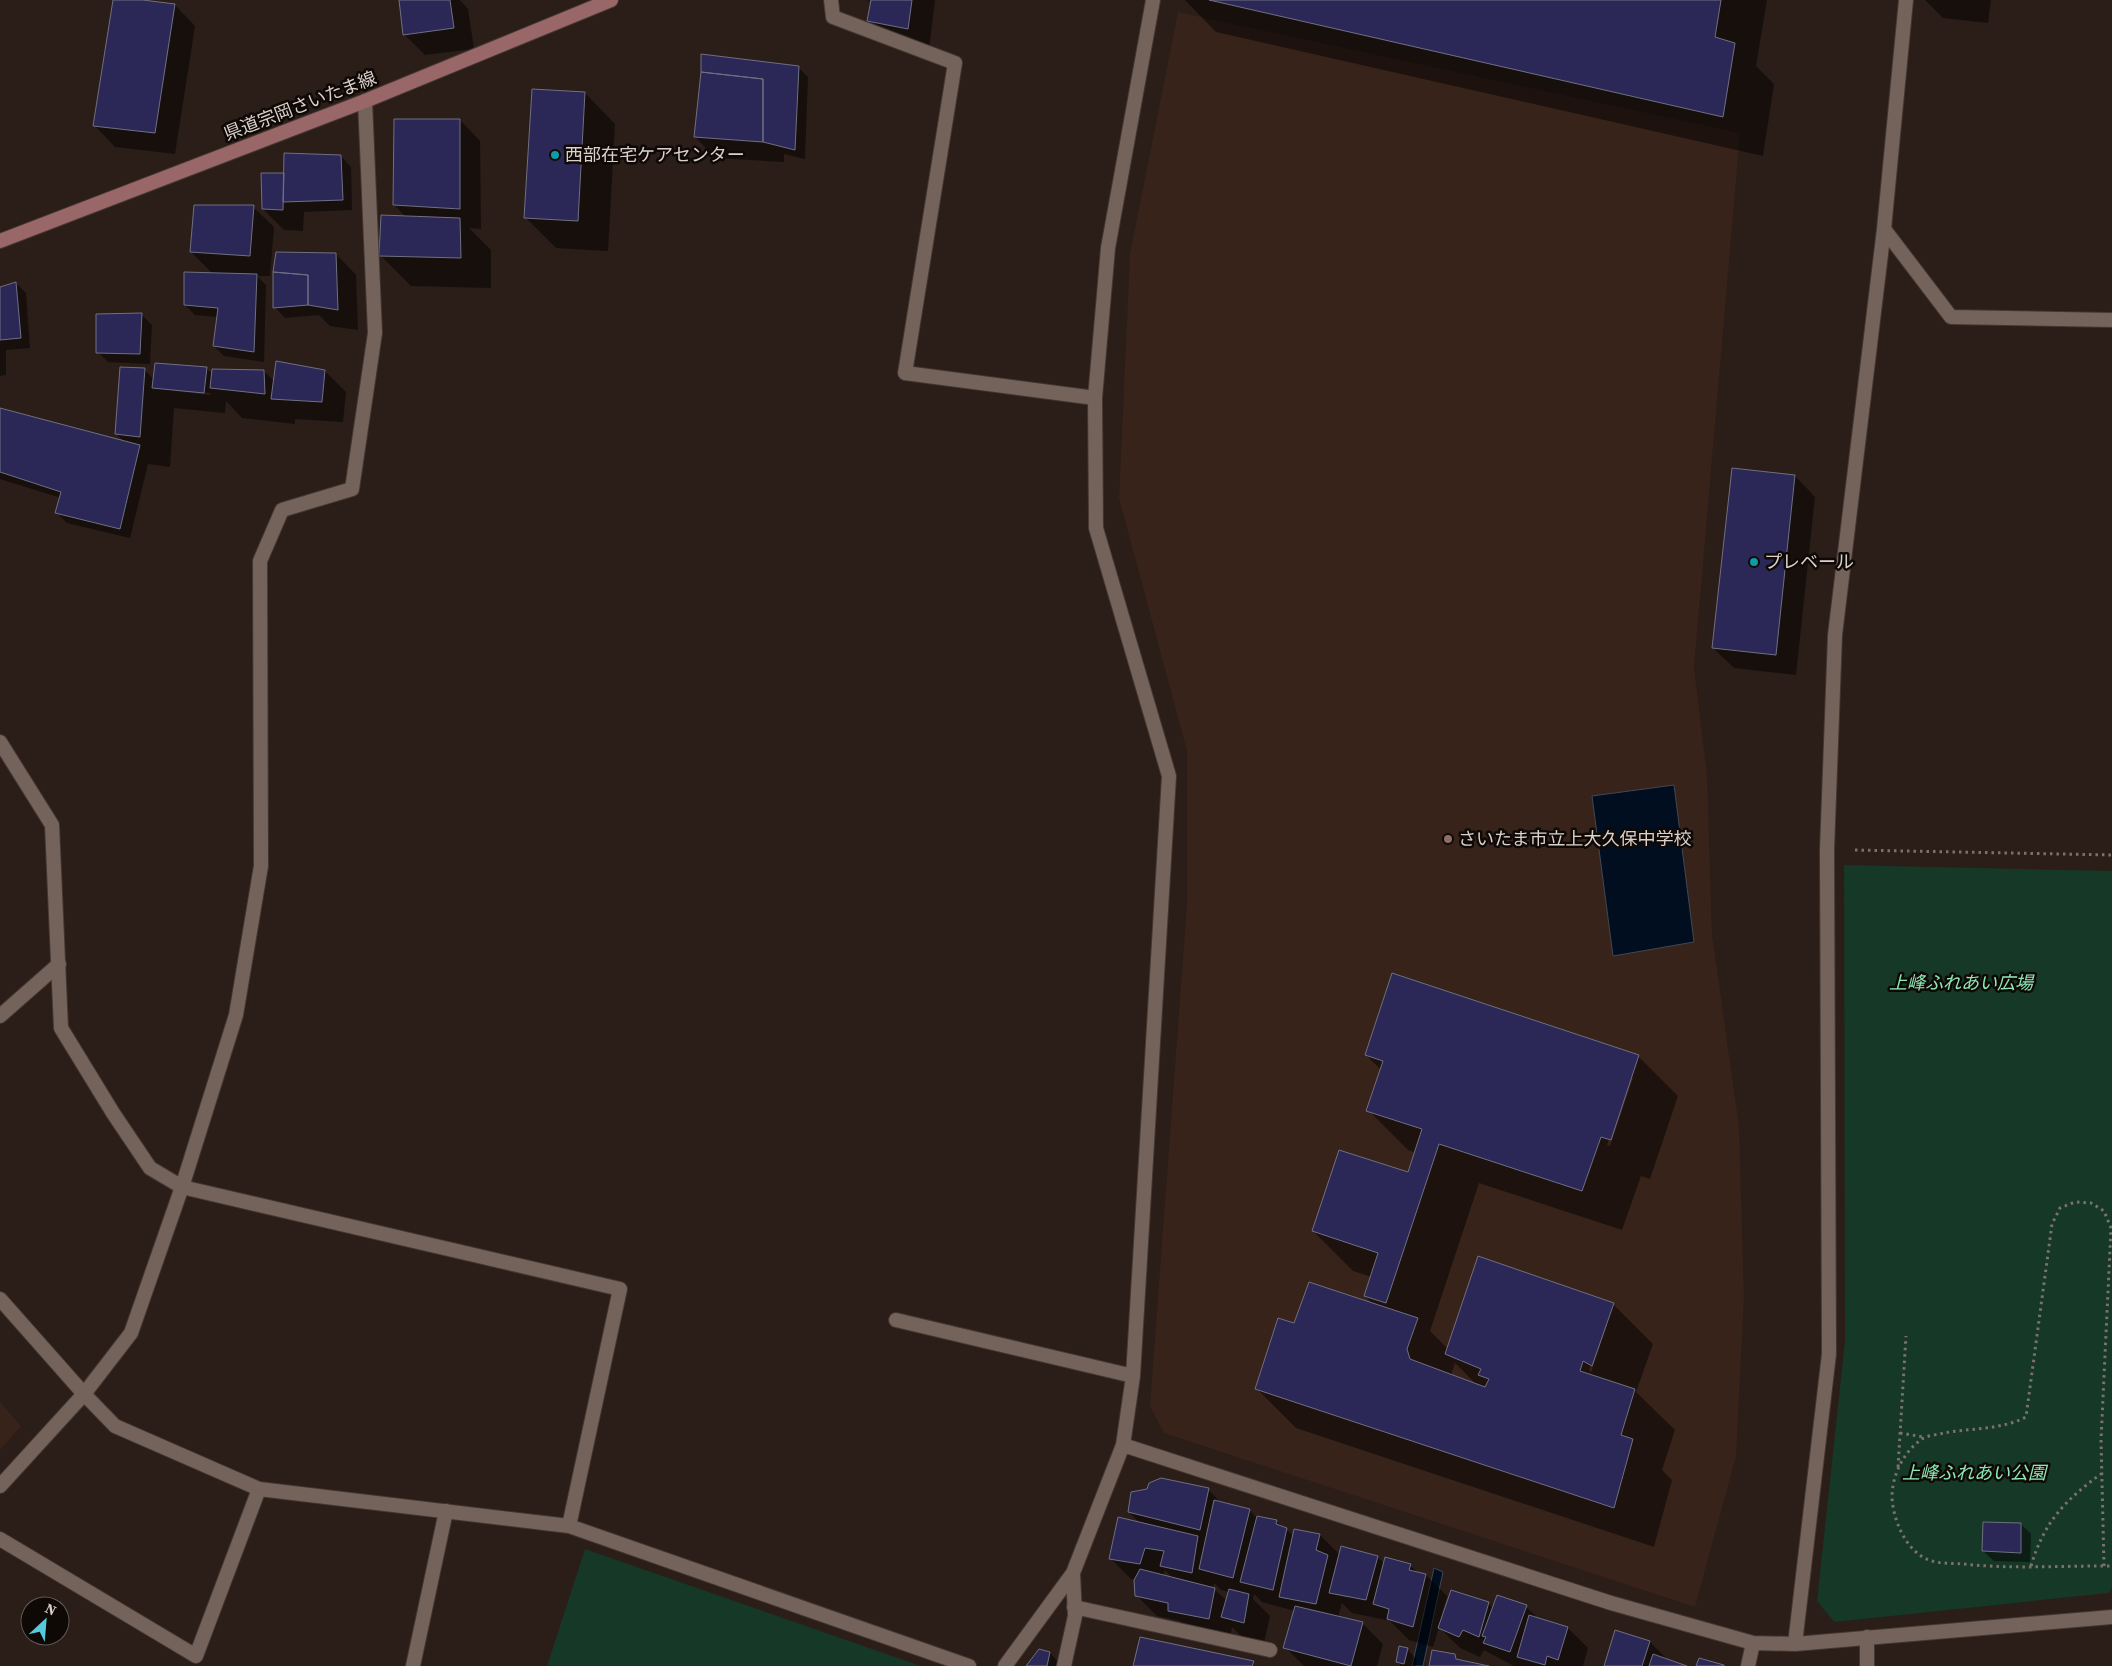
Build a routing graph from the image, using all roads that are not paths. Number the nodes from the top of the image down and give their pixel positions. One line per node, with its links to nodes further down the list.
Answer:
1 (832, 0): 9 (street)
2 (1153, 0): 9 (street)
3 (1906, 0): 6 (street)
4 (609, 1): 5 (main road, 県道宗岡さいたま線)
5 (365, 101): 7 (main road, 県道宗岡さいたま線); 13 (street)
6 (1884, 229): 8 (street); 29 (street)
7 (0, 241)
8 (2112, 320)
9 (1095, 398): 16 (street)
10 (0, 742): 11 (street)
11 (59, 964): 12 (street); 13 (street)
12 (0, 1016)
13 (182, 1187): 17 (street); 22 (street)
14 (0, 1299): 17 (street)
15 (896, 1320): 16 (street)
16 (1133, 1376): 18 (street)
17 (84, 1394): 19 (street); 20 (street)
18 (1123, 1445): 24 (street); 28 (street)
19 (0, 1486)
20 (259, 1489): 21 (street); 23 (street)
21 (446, 1511): 22 (street); 31 (street)
22 (569, 1526): 32 (street)
23 (0, 1539)
24 (1073, 1573): 25 (street); 33 (street)
25 (1074, 1607): 30 (street); 34 (street)
26 (2112, 1617): 27 (street)
27 (1867, 1637): 29 (street); 36 (street)
28 (1753, 1643): 29 (street); 35 (street)
29 (1795, 1644)
30 (1270, 1650)
31 (413, 1666)
32 (969, 1666)
33 (1005, 1666)
34 (1064, 1666)
35 (1748, 1666)
36 (1867, 1666)

